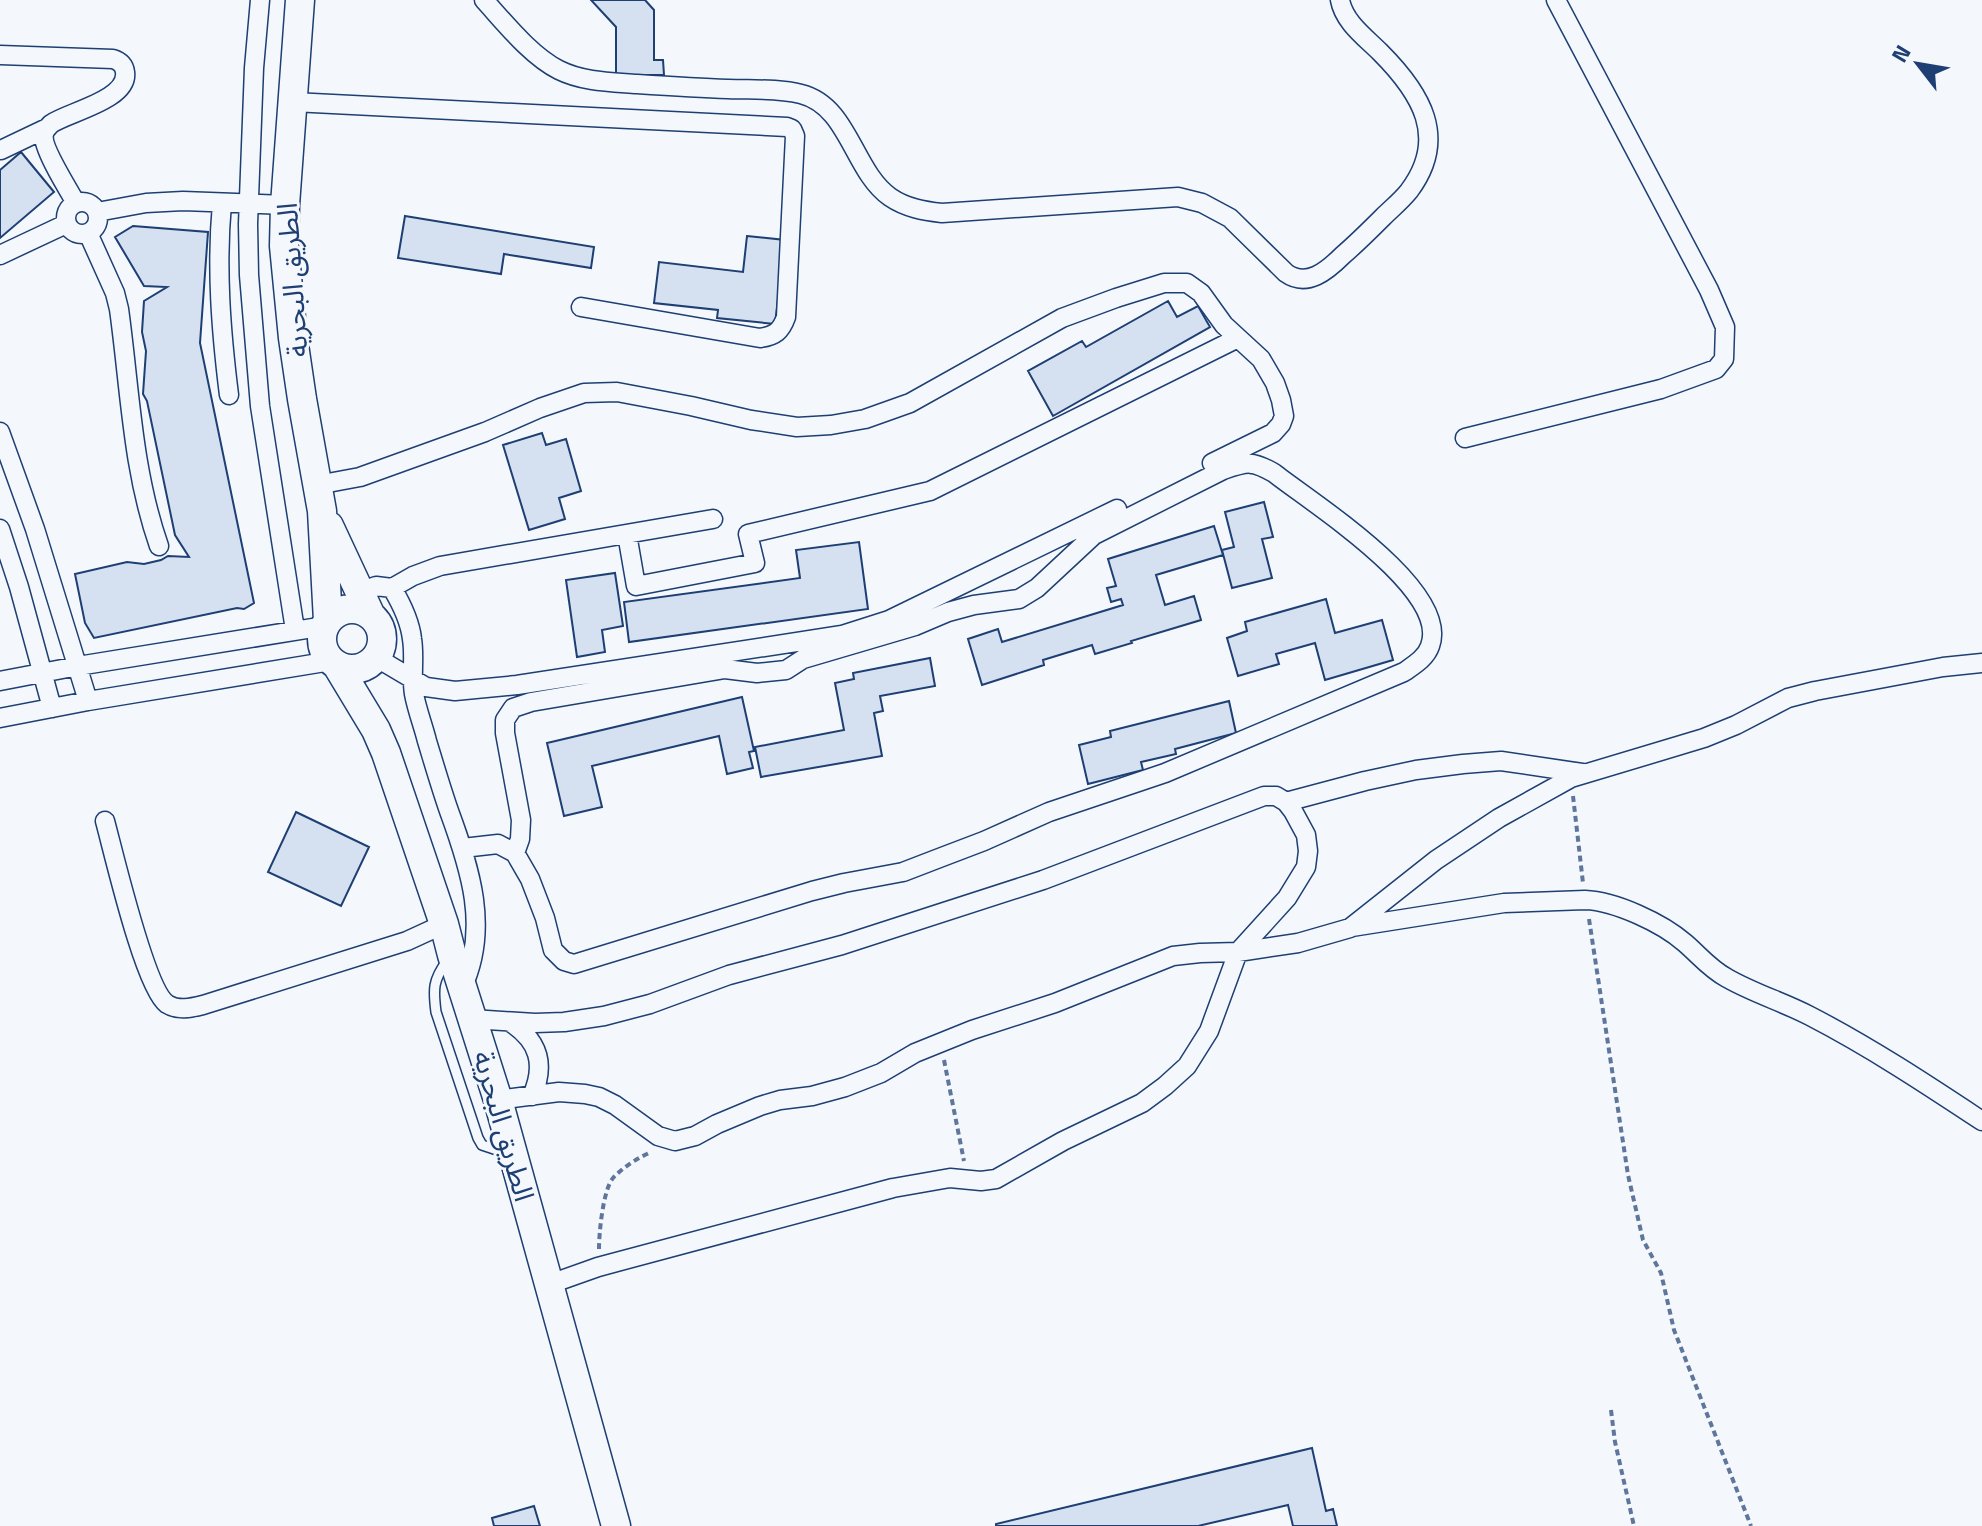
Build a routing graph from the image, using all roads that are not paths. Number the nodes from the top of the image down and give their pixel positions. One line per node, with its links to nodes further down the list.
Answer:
1 (260, 0): 12 (street)
2 (300, 0): 7 (main road, الطريق البحرية)
3 (484, 0): 4 (street)
4 (1340, 0)
5 (1556, 0): 22 (street)
6 (0, 55): 8 (street)
7 (293, 102): 13 (main road, الطريق البحرية); 18 (street)
8 (47, 128): 9 (street); 10 (street)
9 (1, 150)
10 (76, 203): 14 (street); 15 (street)
11 (222, 203): 12 (street); 14 (street); 20 (street)
12 (249, 205): 13 (street); 31 (street)
13 (285, 205): 23 (main road, الطريق البحرية)
14 (97, 212): 16 (street)
15 (66, 224): 16 (street); 17 (street)
16 (88, 233): 27 (street)
17 (0, 255)
18 (581, 307)
19 (1238, 338): 23 (street); 26 (street); 37 (street)
20 (229, 395)
21 (0, 432): 35 (street)
22 (1465, 438)
23 (320, 498): 29 (main road); 30 (main road)
24 (713, 519): 26 (street)
25 (0, 529): 36 (street)
26 (627, 534): 28 (street)
27 (159, 546)
28 (392, 588): 29 (street); 37 (street)
29 (365, 604): 30 (main road); 32 (main road)
30 (326, 624): 31 (street); 34 (main road)
31 (295, 630): 35 (street)
32 (376, 658): 34 (main road); 37 (street); 42 (main road, الطريق البحرية)
33 (1982, 663): 43 (street)
34 (334, 664): 39 (street); 42 (main road, الطريق البحرية)
35 (78, 666): 36 (street); 39 (street)
36 (43, 673): 38 (street); 40 (street)
37 (413, 678): 46 (street)
38 (0, 681)
39 (88, 701): 40 (street)
40 (52, 708): 41 (street)
41 (0, 718)
42 (376, 730): 48 (main road, الطريق البحرية)
43 (1578, 776): 44 (street); 49 (street)
44 (1286, 802): 50 (street); 54 (street)
45 (105, 821): 48 (street)
46 (463, 848): 47 (street); 52 (street)
47 (515, 853): 47 (street)
48 (444, 924): 51 (main road, الطريق البحرية)
49 (1350, 928): 50 (street); 57 (street)
50 (1238, 952): 55 (street); 59 (street)
51 (452, 955): 52 (main road, الطريق البحرية); 58 (lane)
52 (462, 988): 53 (main road, الطريق البحرية)
53 (472, 1019): 54 (street); 56 (main road, الطريق البحرية)
54 (510, 1022): 55 (street)
55 (532, 1096): 56 (street)
56 (498, 1100): 58 (main road, الطريق البحرية)
57 (1982, 1121)
58 (513, 1155): 59 (main road, الطريق البحرية)
59 (550, 1284): 60 (main road, الطريق البحرية)
60 (616, 1526)

